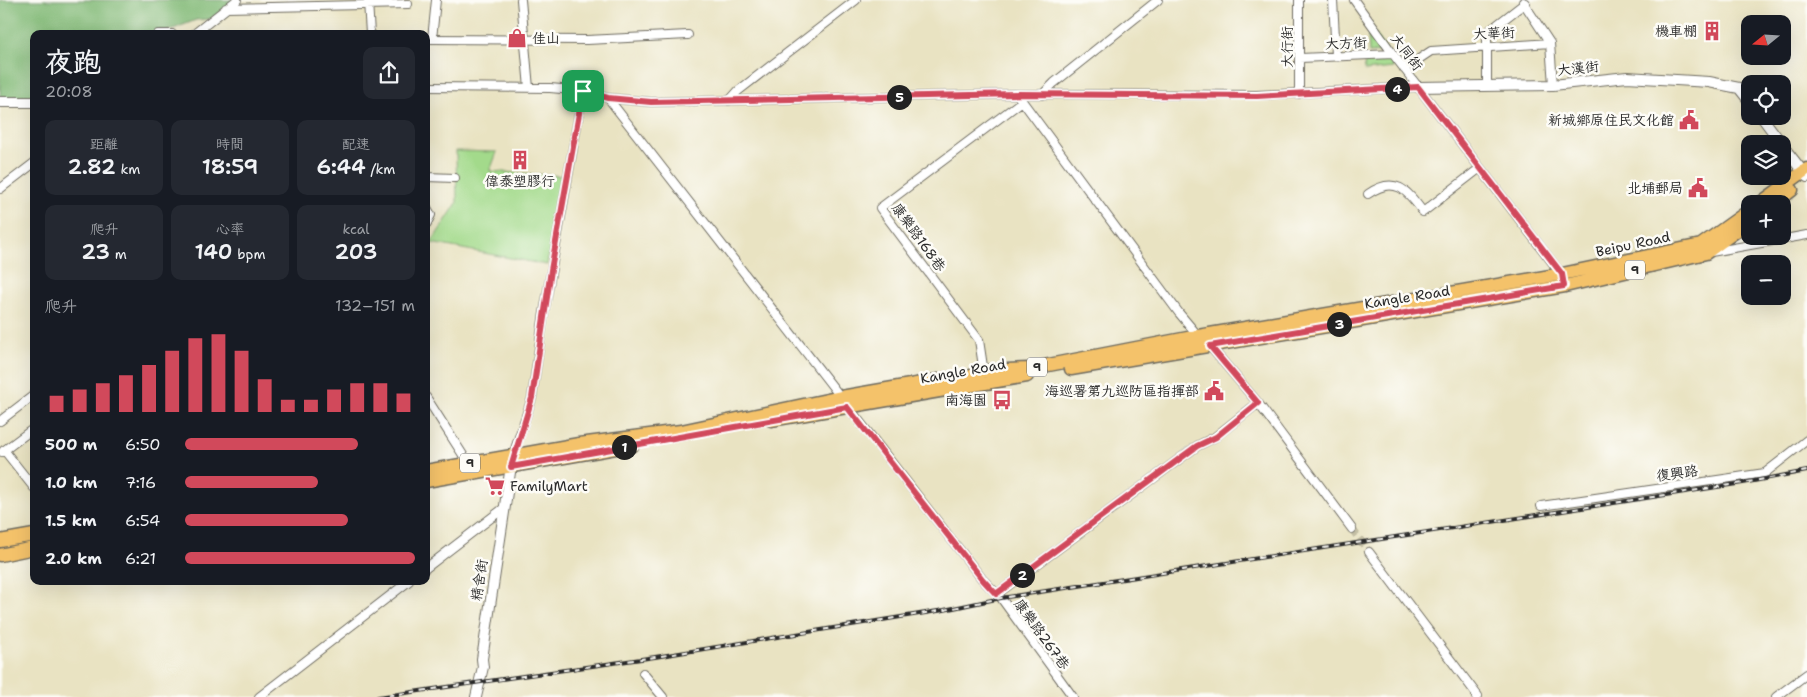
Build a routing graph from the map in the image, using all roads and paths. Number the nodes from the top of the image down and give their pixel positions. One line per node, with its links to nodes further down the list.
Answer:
1 (237, 0): 12 (street)
2 (436, 0): 15 (street)
3 (521, 0): 18 (street)
4 (856, 0): 36 (street)
5 (1158, 0): 34 (street)
6 (1300, 0): 23 (street, 大行街)
7 (1333, 0): 22 (street)
8 (1354, 0): 21 (street, 大同街)
9 (368, 2): 11 (street); 12 (street); 14 (street)
10 (1524, 2): 19 (street); 20 (street)
11 (408, 4)
12 (226, 8): 13 (street)
13 (199, 30)
14 (370, 30)
15 (430, 33)
16 (688, 35): 18 (street)
17 (430, 39): 18 (street)
18 (524, 40): 29 (street)
19 (1550, 43): 20 (street, 大華街); 25 (street)
20 (1486, 46): 24 (street, 大華街); 26 (street)
21 (1392, 54): 22 (street, 大方街); 24 (street, 大同街)
22 (1336, 56): 23 (street, 大方街)
23 (1300, 58): 33 (street, 大行街)
24 (1404, 69): 28 (street, 大同街)
25 (1553, 85): 26 (street, 大漢街); 31 (street, 大漢街)
26 (1487, 86): 28 (street, 大漢街)
27 (430, 87): 29 (street)
28 (1418, 87): 33 (street); 42 (street, 大同街)
29 (529, 88): 30 (street)
30 (583, 91): 35 (street); 67 (street)
31 (1741, 91)
32 (1017, 94): 34 (street); 36 (street); 39 (street)
33 (1299, 94): 34 (street)
34 (1042, 95)
35 (608, 98): 36 (street); 60 (street, 康樂路267巷)
36 (729, 101)
37 (0, 102): 38 (street)
38 (30, 102)
39 (1021, 102): 56 (street); 58 (street, 康樂路168巷)
40 (1791, 155): 43 (street)
41 (30, 166): 46 (street)
42 (1480, 168): 47 (street); 54 (street, 大同街)
43 (1806, 174): 48 (main road); 49 (main road)
44 (430, 177): 45 (street)
45 (455, 178)
46 (0, 189)
47 (1368, 194)
48 (1772, 195)
49 (1784, 195)
50 (1741, 218): 53 (main road, 9)
51 (1741, 226): 53 (main road, 9)
52 (1807, 235): 53 (street, Beipu Road)
53 (1704, 249): 54 (main road, Beipu Road / 9)
54 (1563, 280): 55 (main road, Kangle Road / 9)
55 (1408, 305): 56 (main road, Kangle Road / 9); 57 (main road, Kangle Road / 9)
56 (1198, 336): 57 (street); 58 (main road, Kangle Road / 9)
57 (1210, 346): 58 (main road, Kangle Road / 9); 62 (street)
58 (985, 377): 60 (main road, Kangle Road / 9)
59 (30, 398): 63 (street)
60 (844, 402): 67 (main road, Kangle Road / 9); 82 (street, 康樂路267巷)
61 (430, 403): 68 (street)
62 (1258, 403): 74 (street); 82 (street)
63 (0, 421)
64 (30, 431): 66 (street)
65 (1807, 440): 72 (street, 復興路)
66 (2, 452): 71 (street)
67 (512, 461): 68 (main road, Kangle Road / 9); 73 (street, 精舍街)
68 (471, 468): 69 (main road, Kangle Road / 9); 70 (main road, Kangle Road / 9)
69 (430, 471)
70 (430, 480)
71 (30, 484)
72 (1541, 506)
73 (504, 508): 80 (street); 86 (street, 精舍街)
74 (1352, 529)
75 (30, 536): 76 (main road)
76 (0, 541)
77 (30, 549): 79 (main road)
78 (1369, 552): 89 (street)
79 (0, 555)
80 (430, 565)
81 (404, 585): 85 (street)
82 (996, 594): 88 (street, 康樂路267巷)
83 (644, 673): 87 (street)
84 (1807, 674): 90 (street)
85 (259, 697)
86 (476, 697)
87 (663, 697)
88 (1073, 697)
89 (1476, 697)
90 (1776, 697)

